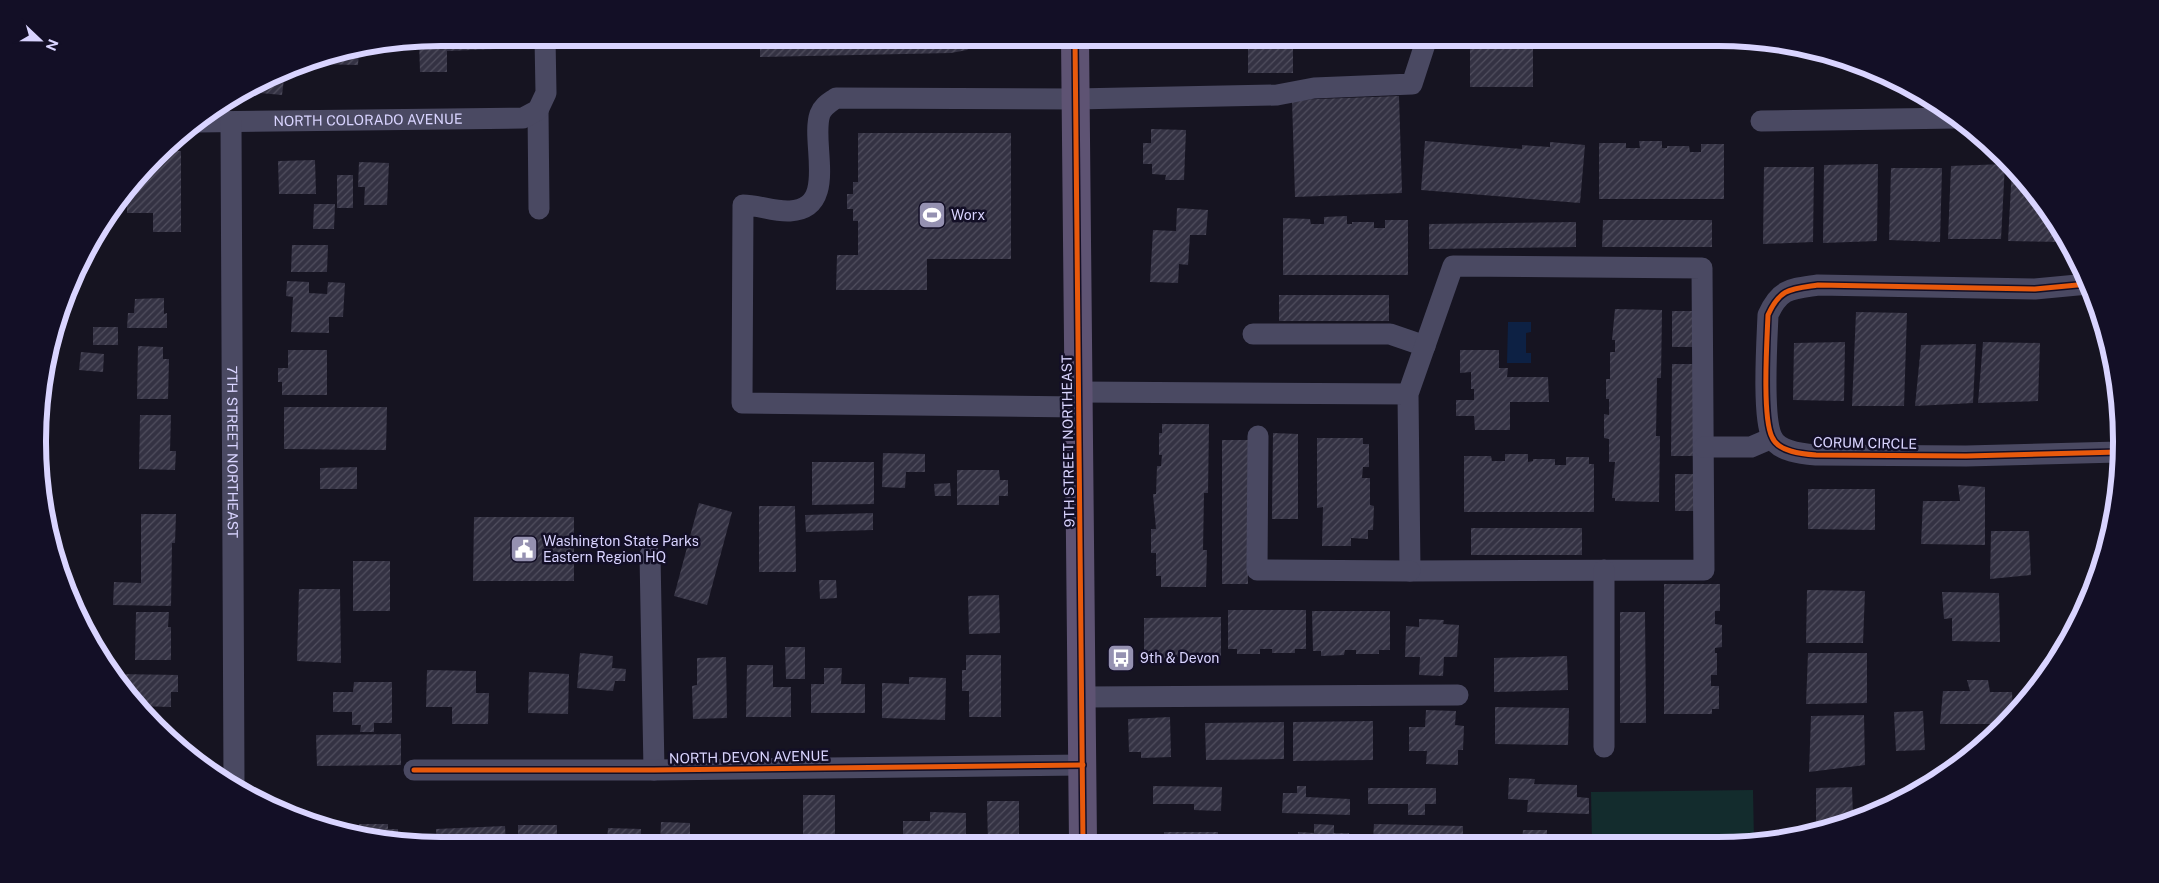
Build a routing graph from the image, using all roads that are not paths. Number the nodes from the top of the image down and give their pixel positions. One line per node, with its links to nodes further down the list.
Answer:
1 (545, 46): 5 (street)
2 (1075, 46): 4 (main road, 9TH STREET NORTHEAST)
3 (1424, 46): 4 (street)
4 (1075, 99): 15 (main road, 9TH STREET NORTHEAST); 15 (street)
5 (538, 110): 9 (street, NORTH COLORADO AVENUE); 10 (street)
6 (1944, 118): 7 (street)
7 (1761, 121)
8 (209, 122): 9 (street, NORTH COLORADO AVENUE)
9 (231, 122): 29 (street, 7TH STREET NORTHEAST)
10 (539, 209)
11 (2080, 285): 17 (street)
12 (1253, 334): 13 (street)
13 (1425, 346): 14 (street); 18 (street)
14 (1408, 394): 15 (street); 22 (street)
15 (1079, 399): 24 (main road, 9TH STREET NORTHEAST)
16 (1258, 436): 22 (street)
17 (1772, 438): 18 (street); 19 (street, CORUM CIRCLE)
18 (1704, 447): 21 (street)
19 (2113, 452)
20 (650, 555): 28 (street)
21 (1604, 570): 22 (street); 25 (street)
22 (1410, 571)
23 (1458, 695): 24 (street)
24 (1083, 697): 26 (main road, 9TH STREET NORTHEAST)
25 (1604, 747)
26 (1083, 765): 28 (street, NORTH DEVON AVENUE); 30 (main road, 9TH STREET NORTHEAST)
27 (414, 770): 28 (street, NORTH DEVON AVENUE)
28 (654, 770)
29 (234, 778)
30 (1083, 837)

